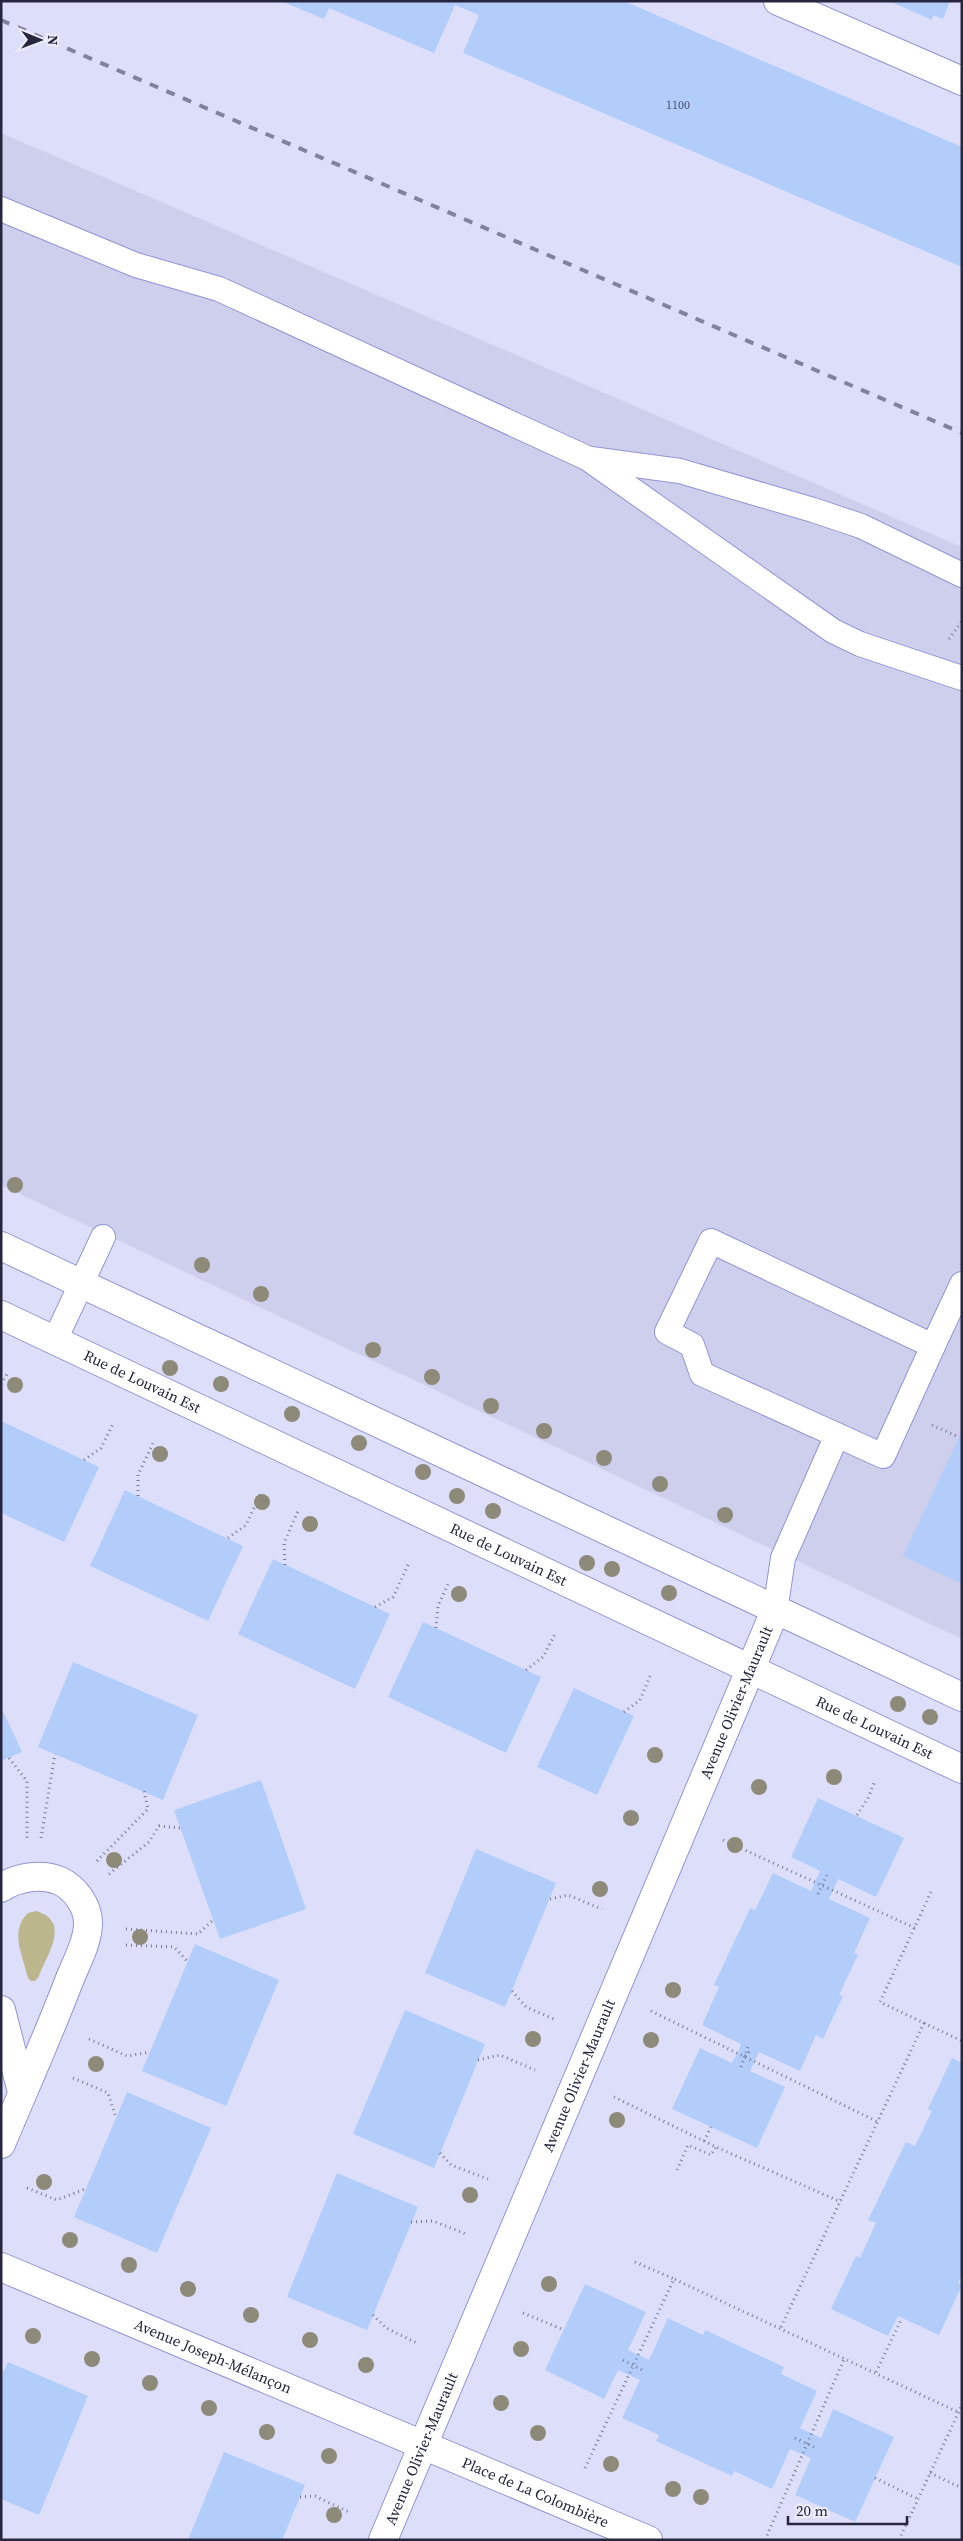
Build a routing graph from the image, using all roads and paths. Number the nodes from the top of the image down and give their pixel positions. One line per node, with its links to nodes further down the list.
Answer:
1 (781, 2): 2 (street)
2 (962, 81)
3 (1, 209): 4 (lane)
4 (587, 458): 5 (lane); 6 (lane)
5 (962, 575)
6 (962, 678)
7 (103, 1238): 9 (lane)
8 (1, 1246): 9 (street)
9 (80, 1284): 12 (lane); 28 (street)
10 (962, 1284): 13 (lane)
11 (1, 1314): 12 (street, Rue de Louvain Est)
12 (55, 1340): 32 (street, Rue de Louvain Est)
13 (933, 1346): 17 (lane); 17 (lane)
14 (7, 1374): 15 (path)
15 (1, 1384)
16 (113, 1424): 19 (path)
17 (837, 1435): 28 (lane)
18 (154, 1443): 21 (path)
19 (84, 1460)
20 (260, 1493): 23 (path)
21 (138, 1496)
22 (298, 1511): 25 (path)
23 (228, 1538)
24 (409, 1563): 27 (path)
25 (285, 1565)
26 (449, 1582): 29 (path)
27 (375, 1607)
28 (775, 1611): 32 (street, Avenue Olivier-Maurault); 34 (street)
29 (436, 1628)
30 (556, 1632): 31 (path)
31 (526, 1670)
32 (751, 1670): 38 (street, Rue de Louvain Est); 109 (street, Avenue Olivier-Maurault)
33 (650, 1676): 35 (path)
34 (962, 1698)
35 (624, 1712)
36 (55, 1754): 43 (path)
37 (9, 1758): 44 (path)
38 (962, 1769)
39 (875, 1781): 41 (path)
40 (144, 1791): 46 (path)
41 (857, 1816)
42 (180, 1828): 47 (path)
43 (41, 1838)
44 (27, 1839)
45 (723, 1840): 49 (path)
46 (97, 1861)
47 (109, 1874)
48 (828, 1874): 49 (path)
49 (823, 1886): 52 (path); 56 (path)
50 (1, 1888): 75 (street)
51 (931, 1892): 56 (path)
52 (818, 1894)
53 (550, 1899): 54 (path)
54 (602, 1909)
55 (213, 1920): 57 (path)
56 (915, 1928): 64 (path)
57 (126, 1929)
58 (126, 1945): 59 (path)
59 (188, 1962)
60 (512, 1991): 63 (path)
61 (1, 2010): 75 (street)
62 (651, 2011): 70 (path)
63 (556, 2020)
64 (924, 2023): 66 (path); 78 (path)
65 (89, 2039): 69 (path)
66 (962, 2041)
67 (748, 2047): 70 (path)
68 (752, 2049): 70 (path)
69 (150, 2052)
70 (745, 2056): 72 (path); 78 (path)
71 (478, 2060): 73 (path)
72 (741, 2066)
73 (535, 2070)
74 (73, 2078): 77 (path)
75 (22, 2092): 81 (street)
76 (614, 2097): 80 (path)
77 (116, 2118)
78 (878, 2122): 88 (path)
79 (711, 2126): 80 (path)
80 (704, 2141): 82 (path)
81 (1, 2144)
82 (716, 2147): 84 (path); 88 (path)
83 (440, 2152): 85 (path)
84 (677, 2170)
85 (488, 2179)
86 (26, 2188): 87 (path)
87 (86, 2189)
88 (841, 2202): 97 (path)
89 (411, 2222): 90 (path)
90 (466, 2234)
91 (635, 2262): 93 (path)
92 (1, 2267): 109 (street, Avenue Joseph-Mélançon)
93 (674, 2279): 97 (path); 102 (path)
94 (523, 2313): 98 (path)
95 (373, 2315): 99 (path)
96 (902, 2318): 104 (path)
97 (781, 2327): 100 (path)
98 (564, 2330)
99 (419, 2344)
100 (845, 2357): 104 (path); 108 (path)
101 (623, 2360): 102 (path)
102 (634, 2365): 103 (path); 111 (path)
103 (644, 2371)
104 (876, 2372): 106 (path)
105 (962, 2405): 106 (path)
106 (958, 2412): 112 (path)
107 (795, 2438): 108 (path)
108 (806, 2444): 110 (path); 120 (path)
109 (423, 2445): 118 (street, Avenue Olivier-Maurault); 119 (street, Place de La Colombière)
110 (816, 2448)
111 (585, 2468)
112 (930, 2473): 114 (path); 116 (path)
113 (874, 2478): 116 (path)
114 (962, 2488)
115 (300, 2497): 117 (path)
116 (918, 2499): 121 (path)
117 (349, 2512)
118 (383, 2540)
119 (648, 2540)
120 (765, 2540)
121 (899, 2540)

